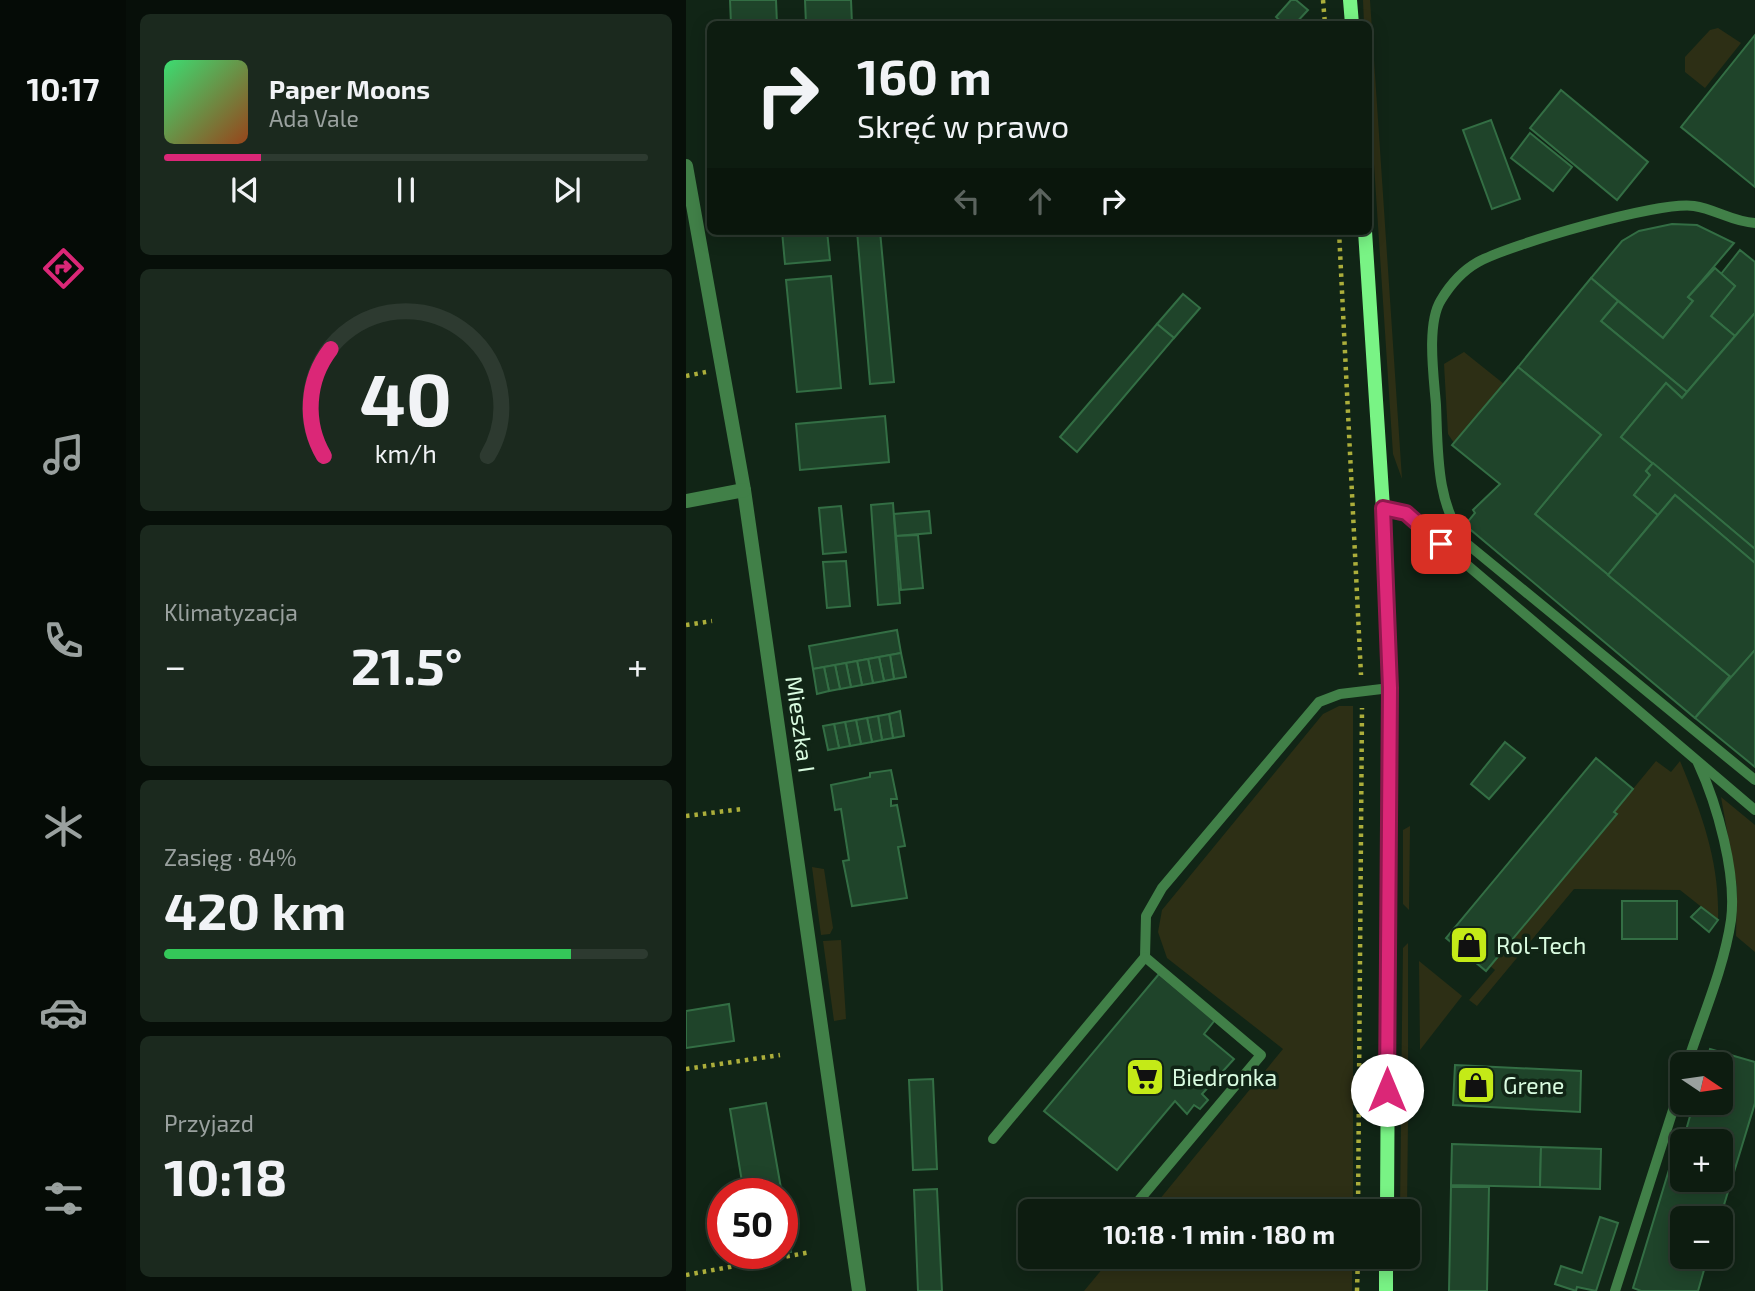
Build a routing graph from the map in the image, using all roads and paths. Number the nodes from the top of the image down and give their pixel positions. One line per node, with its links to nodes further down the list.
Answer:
1 (1323, 0): 3 (path)
2 (1350, 0): 4 (main road)
3 (1325, 21)
4 (1352, 21)
5 (686, 166): 9 (street, Mieszka I)
6 (1755, 223): 17 (lane)
7 (1339, 235): 15 (path)
8 (1365, 235): 11 (main road)
9 (744, 491): 10 (street); 34 (street, Mieszka I)
10 (686, 501)
11 (1383, 508): 14 (main road); 16 (lane)
12 (712, 621): 13 (path)
13 (686, 625)
14 (1390, 688): 15 (lane); 29 (main road)
15 (1362, 692): 21 (lane); 28 (path)
16 (1697, 760): 19 (lane); 22 (lane)
17 (1755, 780)
18 (742, 809): 20 (path)
19 (1755, 810)
20 (686, 816)
21 (1146, 957): 26 (lane); 27 (lane)
22 (1691, 1052)
23 (780, 1055): 24 (path)
24 (686, 1069)
25 (1671, 1115): 37 (lane)
26 (993, 1139)
27 (1140, 1199)
28 (1358, 1199)
29 (1387, 1199)
30 (811, 1252): 33 (path)
31 (1358, 1269): 35 (path)
32 (1387, 1269): 36 (main road)
33 (686, 1275)
34 (859, 1291)
35 (1357, 1291)
36 (1386, 1291)
37 (1615, 1291)

